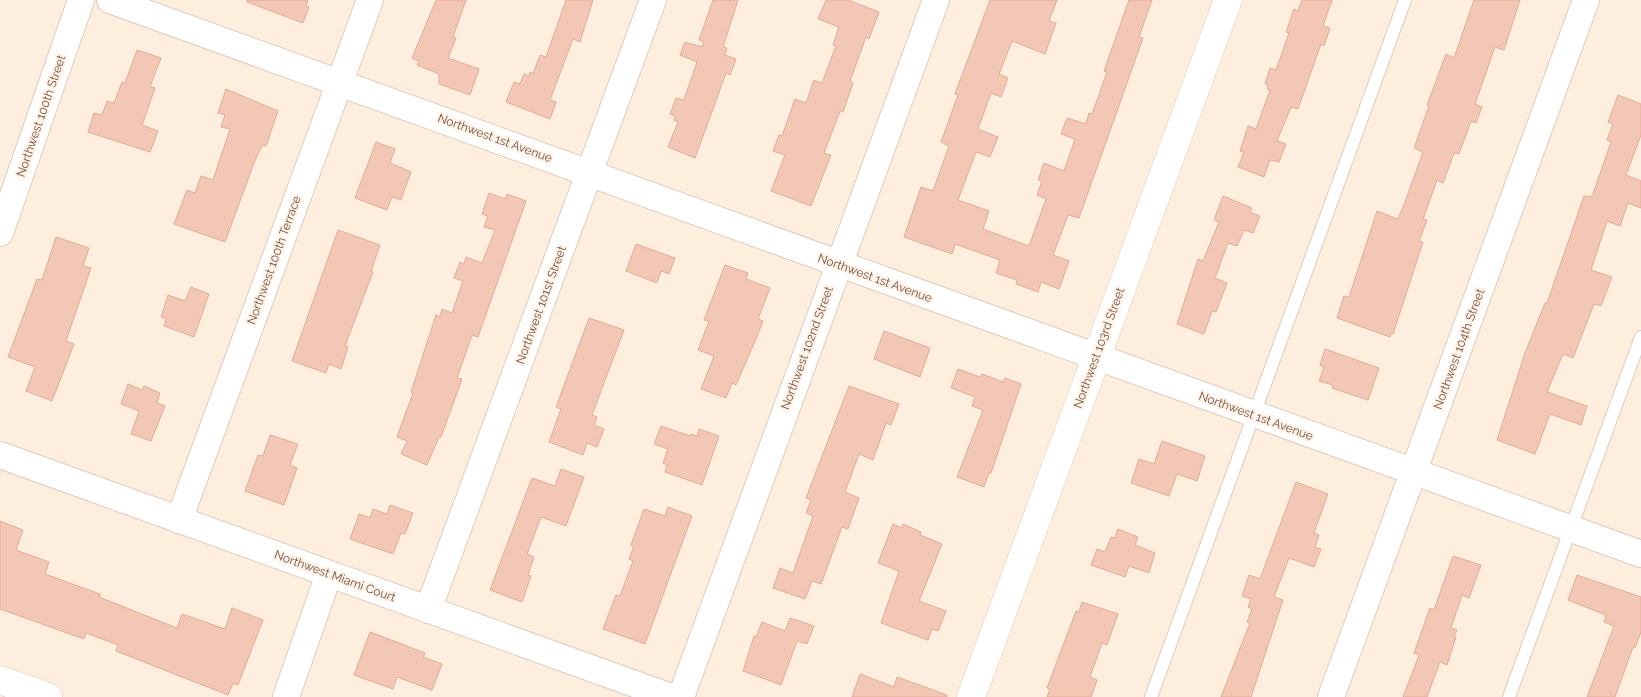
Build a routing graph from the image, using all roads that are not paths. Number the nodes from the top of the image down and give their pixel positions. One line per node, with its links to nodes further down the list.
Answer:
1 (81, 0): 11 (street, Northwest 100th Street)
2 (110, 0): 9 (street, Northwest 1st Avenue)
3 (370, 0): 9 (street, Northwest 100th Terrace)
4 (653, 0): 10 (street, Northwest 101st Street)
5 (936, 0): 12 (street, Northwest 102nd Street)
6 (1228, 0): 14 (main road, Northwest 103rd Street)
7 (1405, 0): 15 (lane)
8 (1586, 0): 17 (street, Northwest 104th Street)
9 (340, 81): 10 (street, Northwest 1st Avenue); 18 (street, Northwest 100th Terrace)
10 (590, 173): 12 (street, Northwest 1st Avenue); 22 (street, Northwest 101st Street)
11 (0, 233)
12 (838, 264): 14 (street, Northwest 1st Avenue); 27 (street, Northwest 102nd Street)
13 (1641, 337): 19 (lane)
14 (1096, 358): 15 (street, Northwest 1st Avenue); 28 (main road, Northwest 103rd Street)
15 (1254, 415): 17 (street, Northwest 1st Avenue); 29 (lane)
16 (0, 455): 18 (street, Northwest Miami Court)
17 (1414, 473): 19 (street, Northwest 1st Avenue); 30 (street, Northwest 104th Street)
18 (179, 520): 21 (street, Northwest Miami Court)
19 (1571, 529): 20 (street, Northwest 1st Avenue); 31 (lane)
20 (1641, 554)
21 (328, 574): 22 (street, Northwest Miami Court); 25 (street)
22 (428, 610): 26 (street, Northwest Miami Court)
23 (0, 680): 24 (main road)
24 (48, 697)
25 (286, 697)
26 (671, 697)
27 (681, 697)
28 (970, 697)
29 (1151, 697)
30 (1332, 697)
31 (1509, 697)

